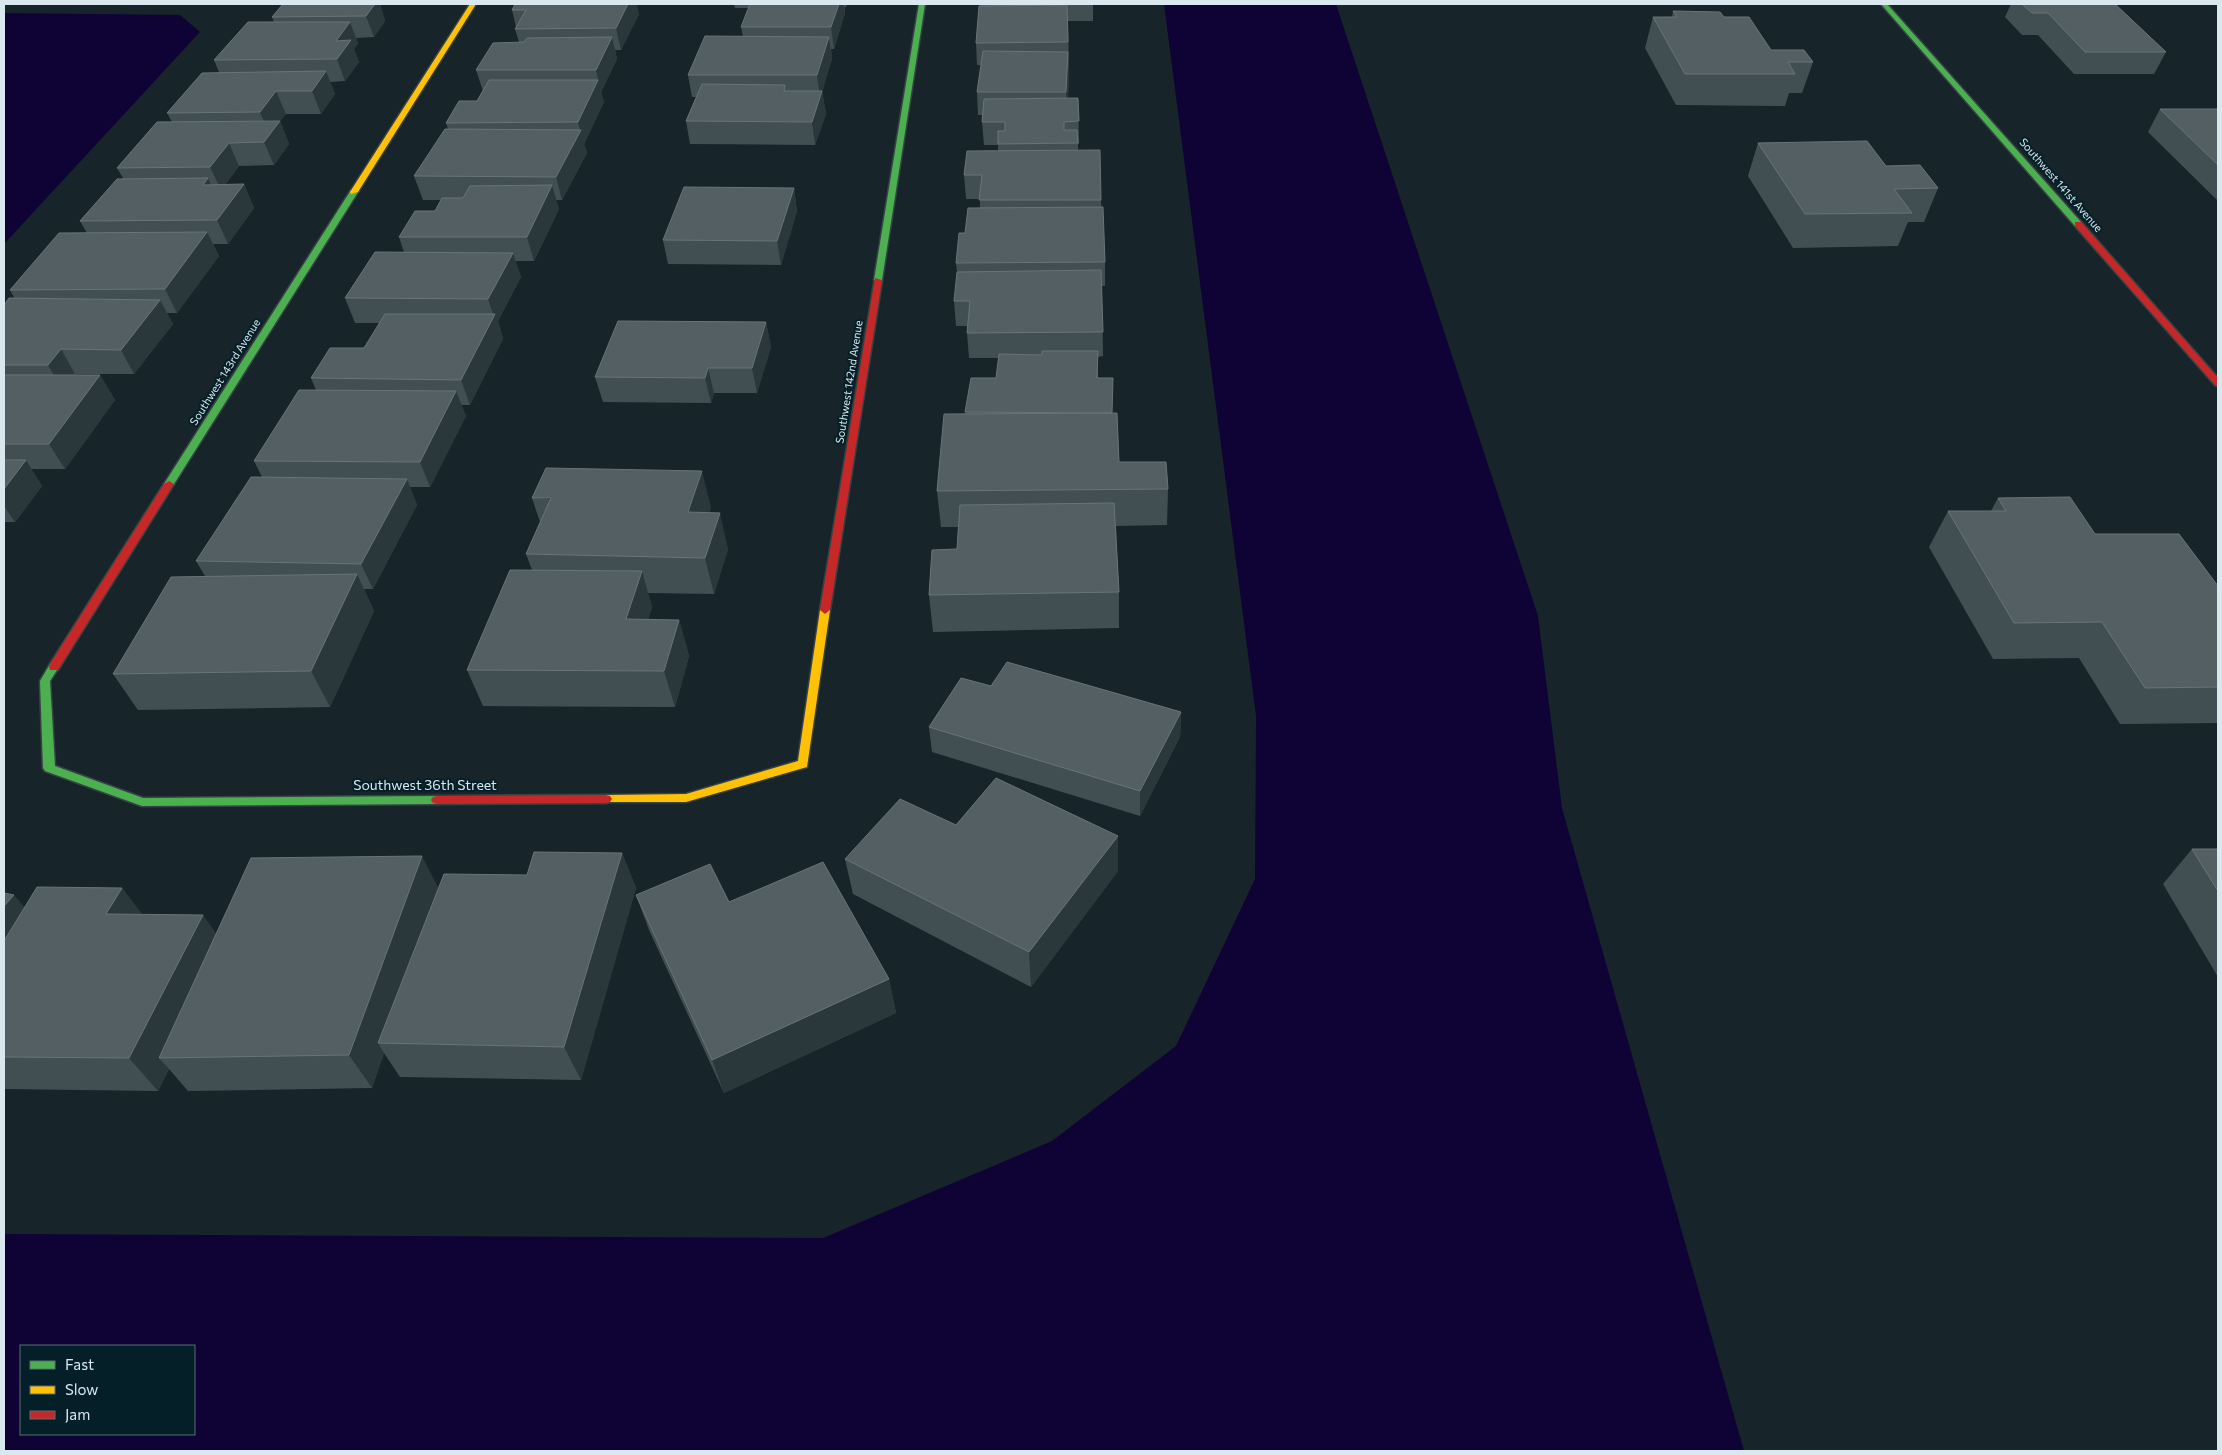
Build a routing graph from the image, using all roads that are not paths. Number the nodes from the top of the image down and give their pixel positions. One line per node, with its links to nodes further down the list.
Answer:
1 (473, 4): 6 (street, Southwest 143rd Avenue)
2 (922, 4): 5 (street, Southwest 142nd Avenue)
3 (1884, 4): 4 (street, Southwest 141st Avenue)
4 (2218, 383)
5 (802, 764): 6 (street, Southwest 36th Street)
6 (49, 768)

